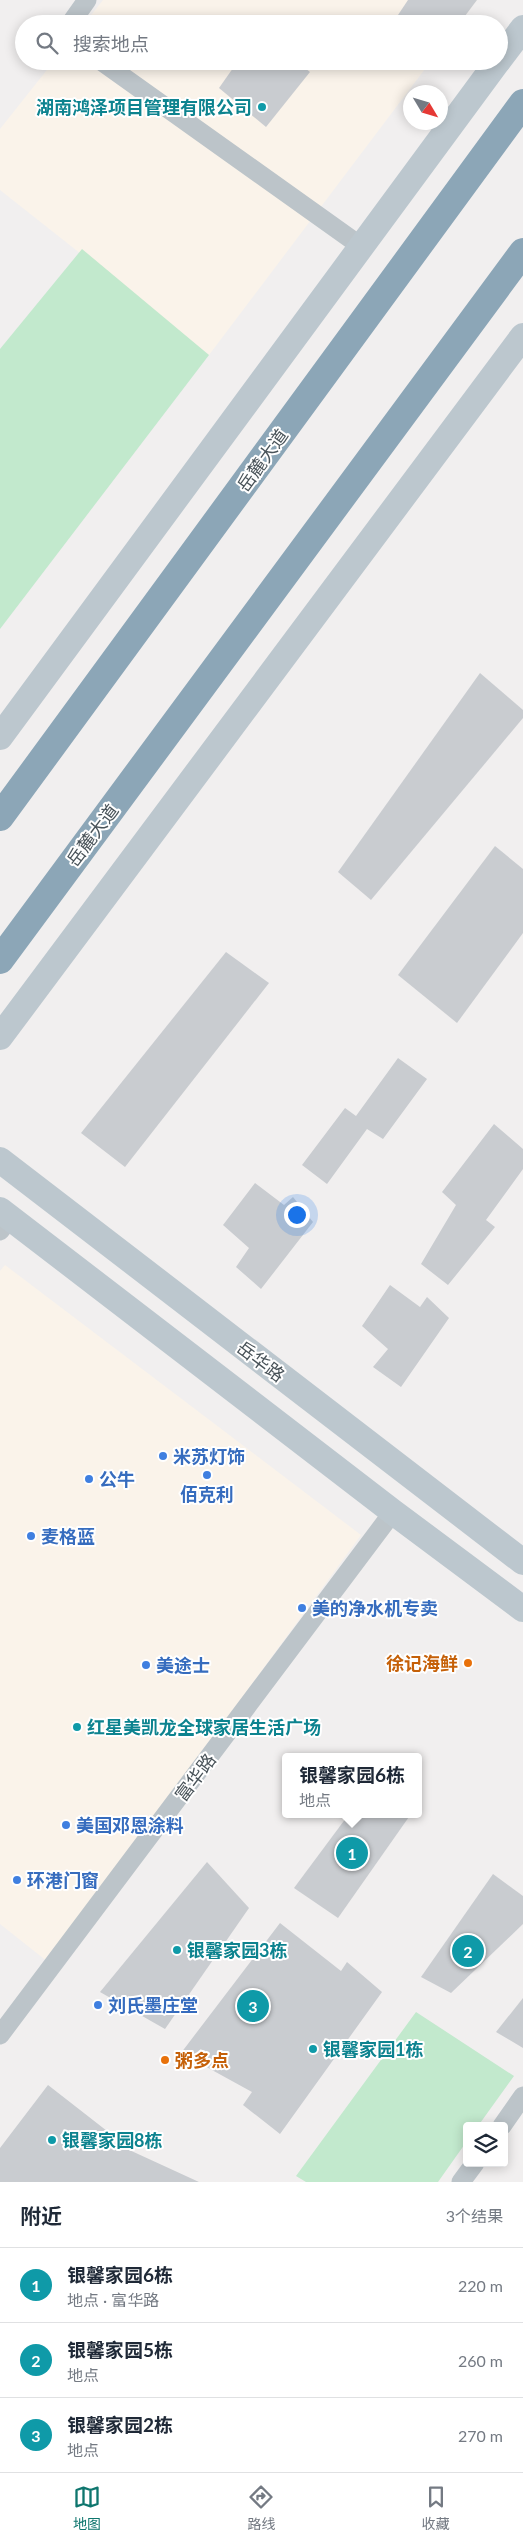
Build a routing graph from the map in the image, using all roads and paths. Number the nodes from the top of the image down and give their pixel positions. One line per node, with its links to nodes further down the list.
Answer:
1 (87, 0): 2 (street)
2 (76, 15)
3 (523, 28): 4 (street)
4 (508, 49)
5 (114, 70): 8 (street)
6 (492, 70): 8 (street)
7 (523, 104): 12 (highway, 岳麓大道)
8 (362, 248): 11 (street)
9 (523, 252): 13 (highway, 岳麓大道)
10 (523, 336): 14 (street)
11 (0, 737)
12 (0, 817)
13 (0, 960)
14 (0, 1037)
15 (0, 1160): 18 (street, 岳华路)
16 (3, 1220): 17 (street)
17 (393, 1512): 19 (street); 20 (street, 富华路)
18 (523, 1562)
19 (523, 1609)
20 (0, 2035)
21 (523, 2096): 22 (street)
22 (505, 2122)
23 (472, 2167): 24 (street)
24 (461, 2182)

